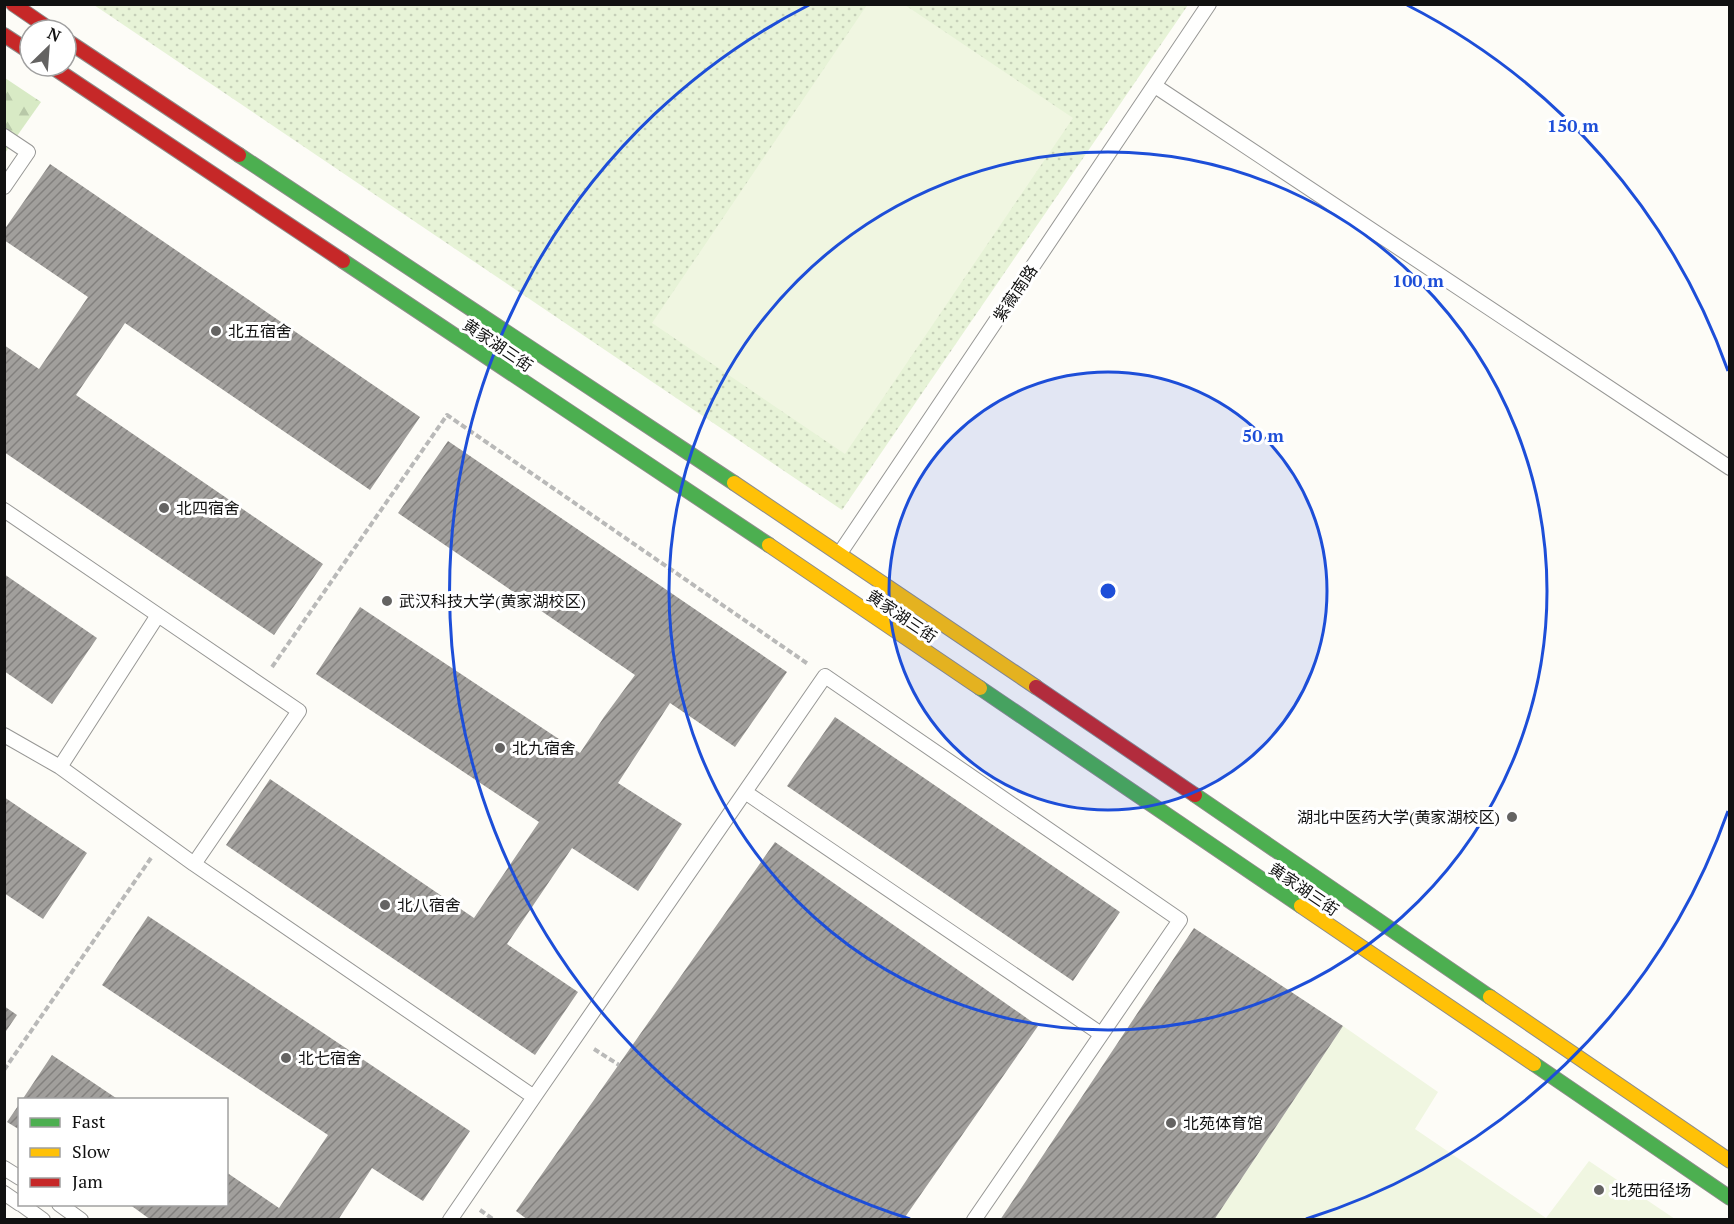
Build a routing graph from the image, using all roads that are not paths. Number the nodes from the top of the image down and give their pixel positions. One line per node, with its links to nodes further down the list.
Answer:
1 (7, 4): 4 (lane)
2 (13, 4): 5 (street)
3 (1209, 4): 10 (lane, 紫薇南路)
4 (4, 8)
5 (33, 18)
6 (4, 35): 7 (street)
7 (18, 44)
8 (78, 48): 15 (street, 黄家湖三街)
9 (70, 78): 15 (street, 黄家湖三街)
10 (1155, 86): 13 (lane); 15 (lane, 紫薇南路)
11 (4, 136): 12 (lane)
12 (4, 187)
13 (1730, 468)
14 (4, 510): 16 (lane)
15 (830, 566): 23 (street, 黄家湖三街); 27 (street, 黄家湖三街)
16 (158, 615): 18 (lane); 20 (lane)
17 (4, 735): 18 (lane)
18 (60, 767): 20 (lane)
19 (745, 792): 21 (lane); 21 (lane); 22 (lane)
20 (194, 864): 22 (lane)
21 (1101, 1034): 34 (lane)
22 (534, 1097): 33 (lane)
23 (1730, 1161)
24 (4, 1168): 25 (lane)
25 (18, 1177)
26 (4, 1194): 28 (lane)
27 (1730, 1198)
28 (18, 1203)
29 (23, 1206): 31 (lane)
30 (62, 1206): 32 (lane)
31 (43, 1220)
32 (81, 1220)
33 (450, 1220)
34 (974, 1220)

